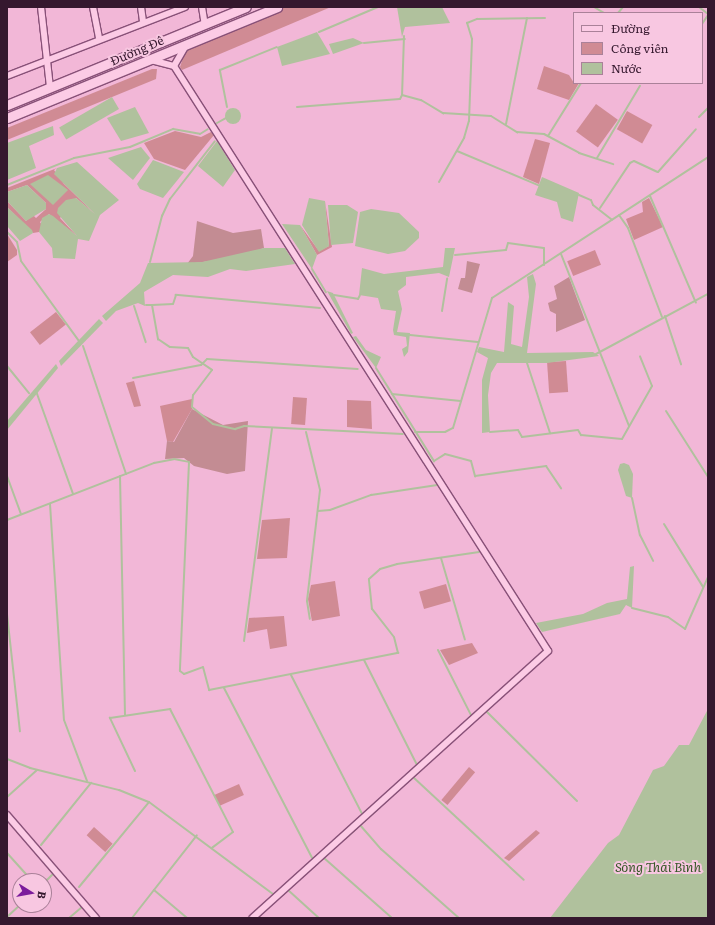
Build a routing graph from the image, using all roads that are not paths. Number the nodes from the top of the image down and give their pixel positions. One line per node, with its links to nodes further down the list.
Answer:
1 (41, 7): 12 (street)
2 (93, 7): 10 (street)
3 (141, 7): 8 (street)
4 (185, 7): 8 (street)
5 (202, 7): 9 (street)
6 (277, 7): 11 (street, Đường Đê)
7 (240, 8): 9 (street, Đường Đê)
8 (143, 21): 10 (street)
9 (205, 25): 17 (street, Đường Đê)
10 (99, 39): 12 (street)
11 (189, 43): 13 (street, Đường Đê); 14 (street)
12 (48, 58): 15 (street); 17 (street)
13 (148, 59): 14 (street); 16 (street, Đường Đê)
14 (174, 66): 22 (street)
15 (7, 76)
16 (103, 79): 17 (street); 19 (street, Đường Đê)
17 (50, 87): 18 (street, Đường Đê)
18 (7, 105)
19 (7, 118)
20 (7, 815): 21 (street)
21 (96, 918)
22 (253, 918)

